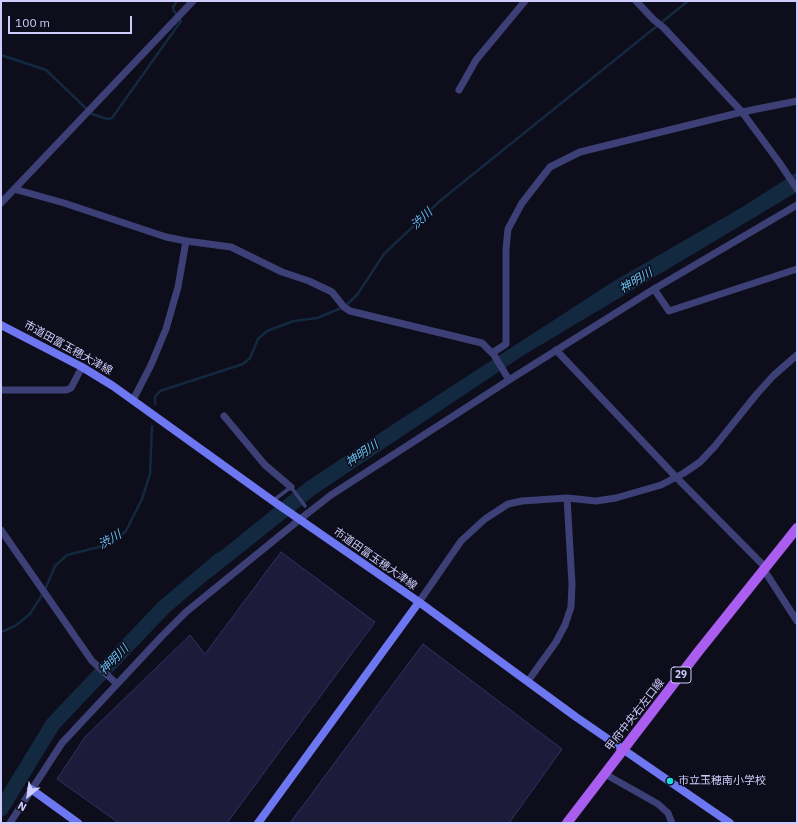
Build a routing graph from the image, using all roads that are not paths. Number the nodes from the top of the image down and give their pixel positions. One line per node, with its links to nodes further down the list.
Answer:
1 (193, 1): 7 (street)
2 (525, 1): 4 (street)
3 (636, 1): 6 (street)
4 (459, 90)
5 (797, 101): 6 (street)
6 (742, 112): 8 (street); 16 (street)
7 (14, 189): 9 (street); 11 (street)
8 (797, 189)
9 (1, 203)
10 (797, 205): 13 (street)
11 (186, 241): 16 (street); 21 (street)
12 (797, 269): 13 (street)
13 (654, 289): 15 (street)
14 (1, 325): 18 (street, 市道田富玉穂大津線)
15 (556, 350): 19 (street); 23 (street)
16 (493, 354): 19 (street)
17 (797, 355): 23 (street)
18 (82, 367): 20 (street); 21 (street, 市道田富玉穂大津線)
19 (507, 377): 27 (street)
20 (1, 390)
21 (133, 400): 26 (street, 市道田富玉穂大津線)
22 (224, 416): 24 (street)
23 (676, 477): 25 (street); 31 (street)
24 (292, 489): 26 (lane); 27 (lane)
25 (567, 498): 32 (street); 34 (street)
26 (274, 502): 28 (street, 市道田富玉穂大津線)
27 (308, 508): 28 (street)
28 (297, 518): 32 (street, 市道田富玉穂大津線); 35 (street)
29 (797, 528): 31 (main road, 甲府中央右左口線 / 29)
30 (1, 530): 35 (street)
31 (765, 569): 33 (street); 36 (main road, 甲府中央右左口線 / 29)
32 (418, 602): 34 (street, 市道田富玉穂大津線); 41 (street)
33 (796, 618)
34 (528, 681): 36 (street, 市道田富玉穂大津線)
35 (114, 682): 38 (street)
36 (623, 750): 37 (main road, 甲府中央右左口線 / 29); 44 (street, 市道田富玉穂大津線)
37 (605, 774): 42 (main road, 甲府中央右左口線 / 29); 43 (street)
38 (32, 789): 39 (street); 40 (street)
39 (10, 823)
40 (78, 823)
41 (258, 823)
42 (567, 823)
43 (672, 823)
44 (730, 823)

